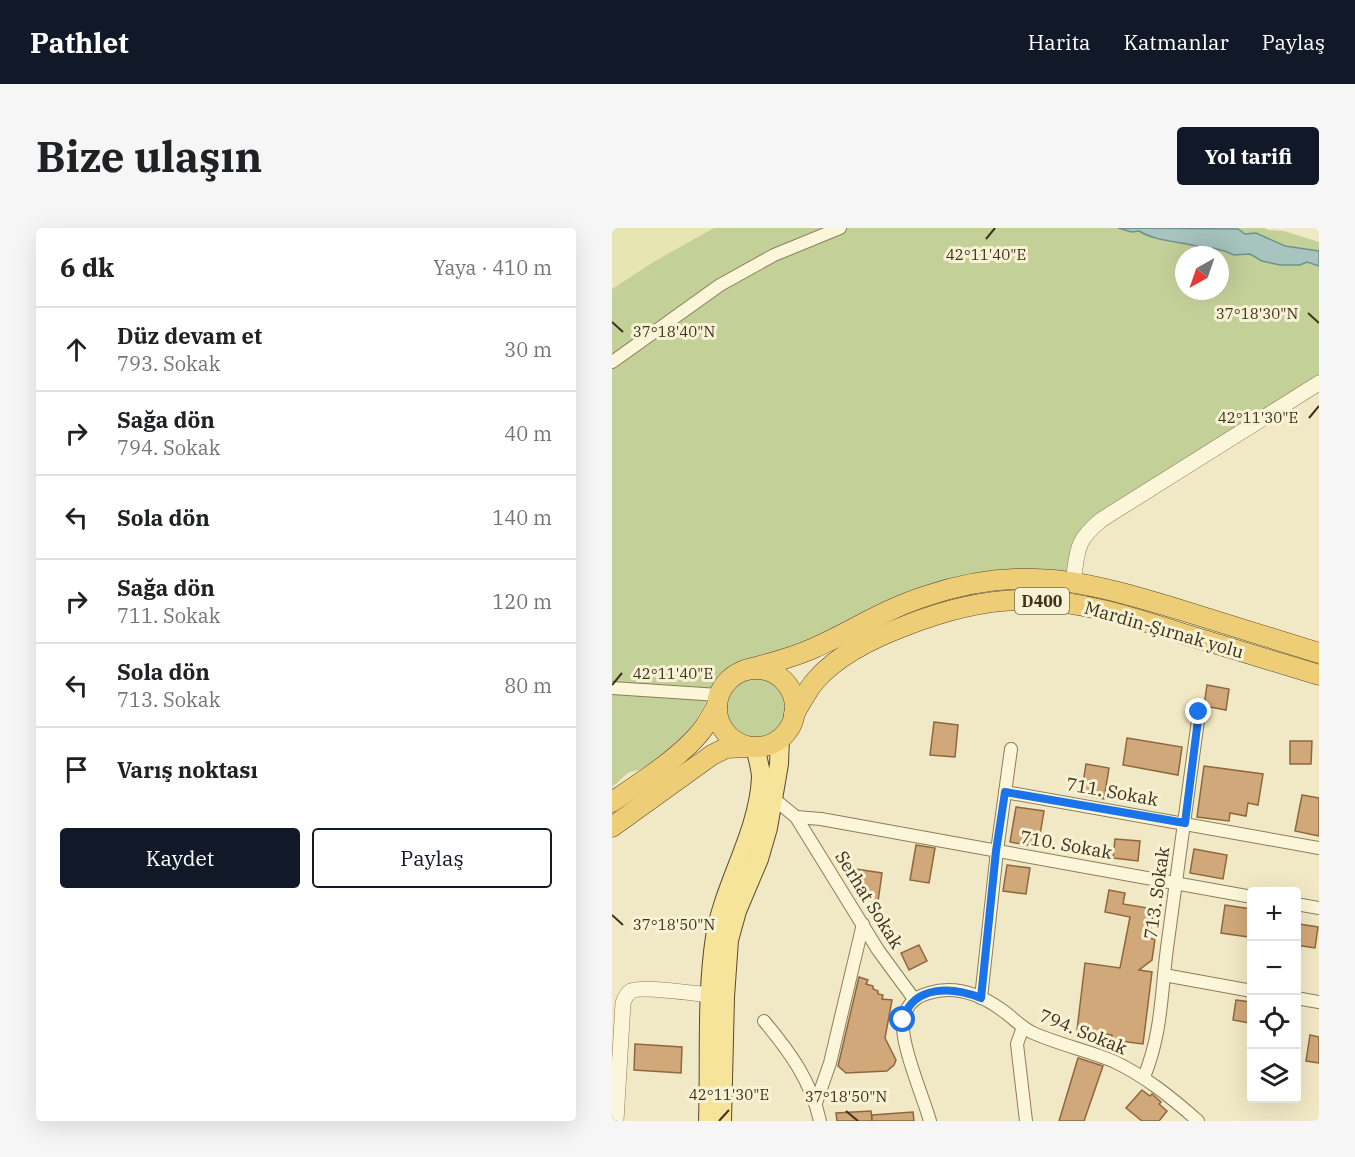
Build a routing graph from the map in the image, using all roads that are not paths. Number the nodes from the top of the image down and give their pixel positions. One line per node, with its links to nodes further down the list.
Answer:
1 (840, 228): 2 (street)
2 (612, 362)
3 (1319, 383): 4 (street)
4 (1073, 582): 5 (highway); 6 (highway)
5 (1319, 653)
6 (745, 670): 9 (highway); 11 (highway)
7 (1319, 675): 11 (highway, Mardin-Şırnak yolu / D400)
8 (612, 688): 9 (street)
9 (718, 700): 13 (highway); 17 (highway)
10 (1199, 712): 19 (street, 713. Sokak)
11 (794, 714): 12 (highway)
12 (780, 738): 13 (highway); 16 (main road)
13 (755, 747): 20 (highway); 30 (main road)
14 (1011, 749): 15 (street)
15 (1005, 792): 19 (street, 711. Sokak); 22 (street)
16 (774, 799): 18 (street); 30 (main road)
17 (612, 802)
18 (796, 817): 22 (street, 710. Sokak); 27 (street, Serhat Sokak)
19 (1185, 823): 21 (street, 711. Sokak); 23 (street, 713. Sokak)
20 (612, 827)
21 (1319, 848)
22 (996, 851): 23 (street, 710. Sokak); 31 (street)
23 (1176, 884): 24 (street, 710. Sokak); 28 (street, 713. Sokak)
24 (1247, 896)
25 (1301, 905): 26 (street)
26 (1319, 908)
27 (863, 924): 32 (street, Serhat Sokak); 39 (street)
28 (1164, 975): 29 (street); 38 (street, 713. Sokak)
29 (1247, 990)
30 (718, 991): 37 (street); 41 (street); 42 (main road); 43 (main road)
31 (981, 998): 32 (street, 794. Sokak); 36 (street, 794. Sokak)
32 (914, 999): 45 (street)
33 (1301, 1000): 34 (street)
34 (1319, 1002)
35 (764, 1021): 39 (street)
36 (1023, 1027): 38 (street, 794. Sokak); 46 (street)
37 (612, 1047)
38 (1144, 1077): 40 (street, 794. Sokak)
39 (816, 1103): 44 (street)
40 (1183, 1116): 47 (street, 794. Sokak)
41 (616, 1121)
42 (708, 1121)
43 (722, 1121)
44 (820, 1121)
45 (930, 1121)
46 (1026, 1121)
47 (1198, 1121)

